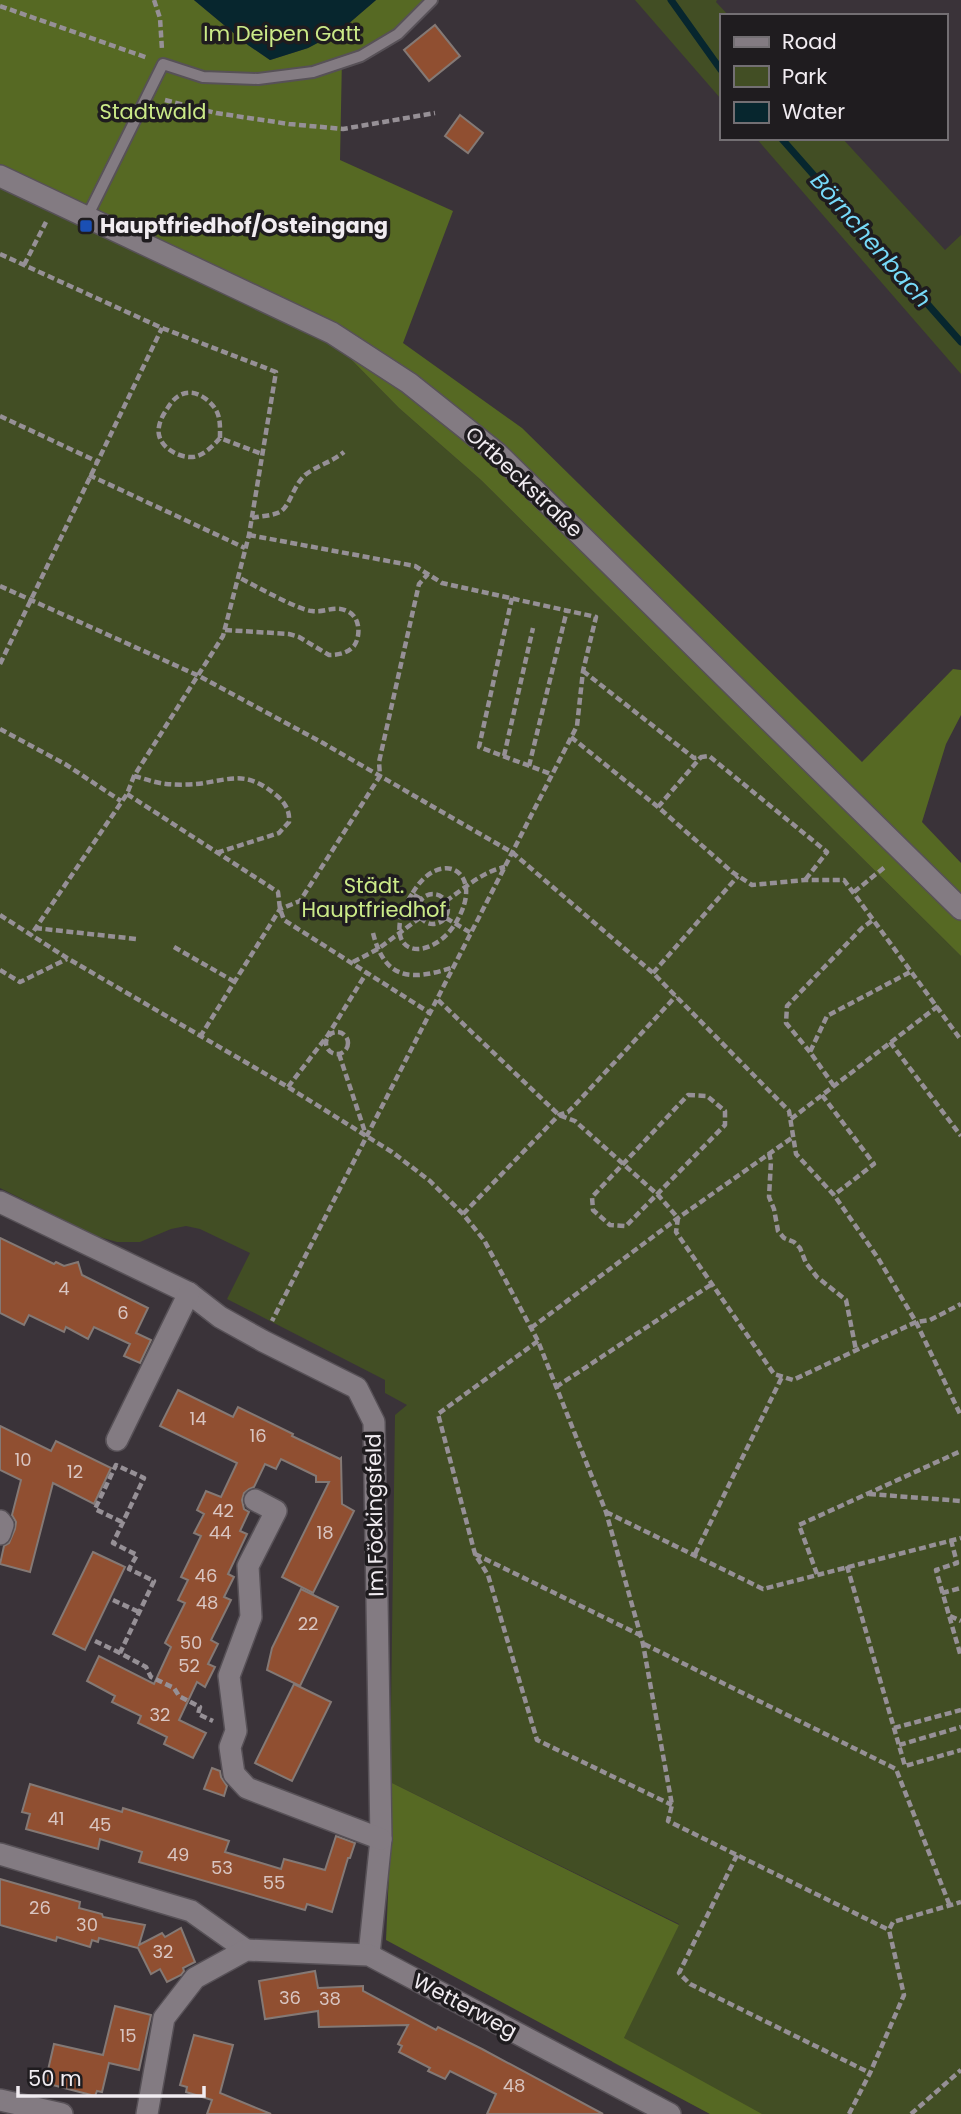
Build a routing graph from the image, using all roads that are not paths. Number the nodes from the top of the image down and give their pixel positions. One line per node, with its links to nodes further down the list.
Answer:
1 (432, 0): 3 (lane)
2 (0, 176): 3 (street, Ortbeckstraße)
3 (87, 217): 4 (street, Ortbeckstraße)
4 (961, 909)
5 (0, 1202): 6 (street, Im Föckingsfeld)
6 (189, 1293): 7 (street); 11 (street, Im Föckingsfeld)
7 (117, 1440)
8 (255, 1500): 11 (street)
9 (0, 1521): 10 (street)
10 (0, 1534)
11 (381, 1839): 14 (street, Im Föckingsfeld)
12 (0, 1854): 13 (street)
13 (246, 1950): 14 (street, Wetterweg); 17 (street)
14 (369, 1955): 18 (street, Wetterweg)
15 (0, 2100): 16 (street)
16 (59, 2114)
17 (146, 2114)
18 (670, 2114)

